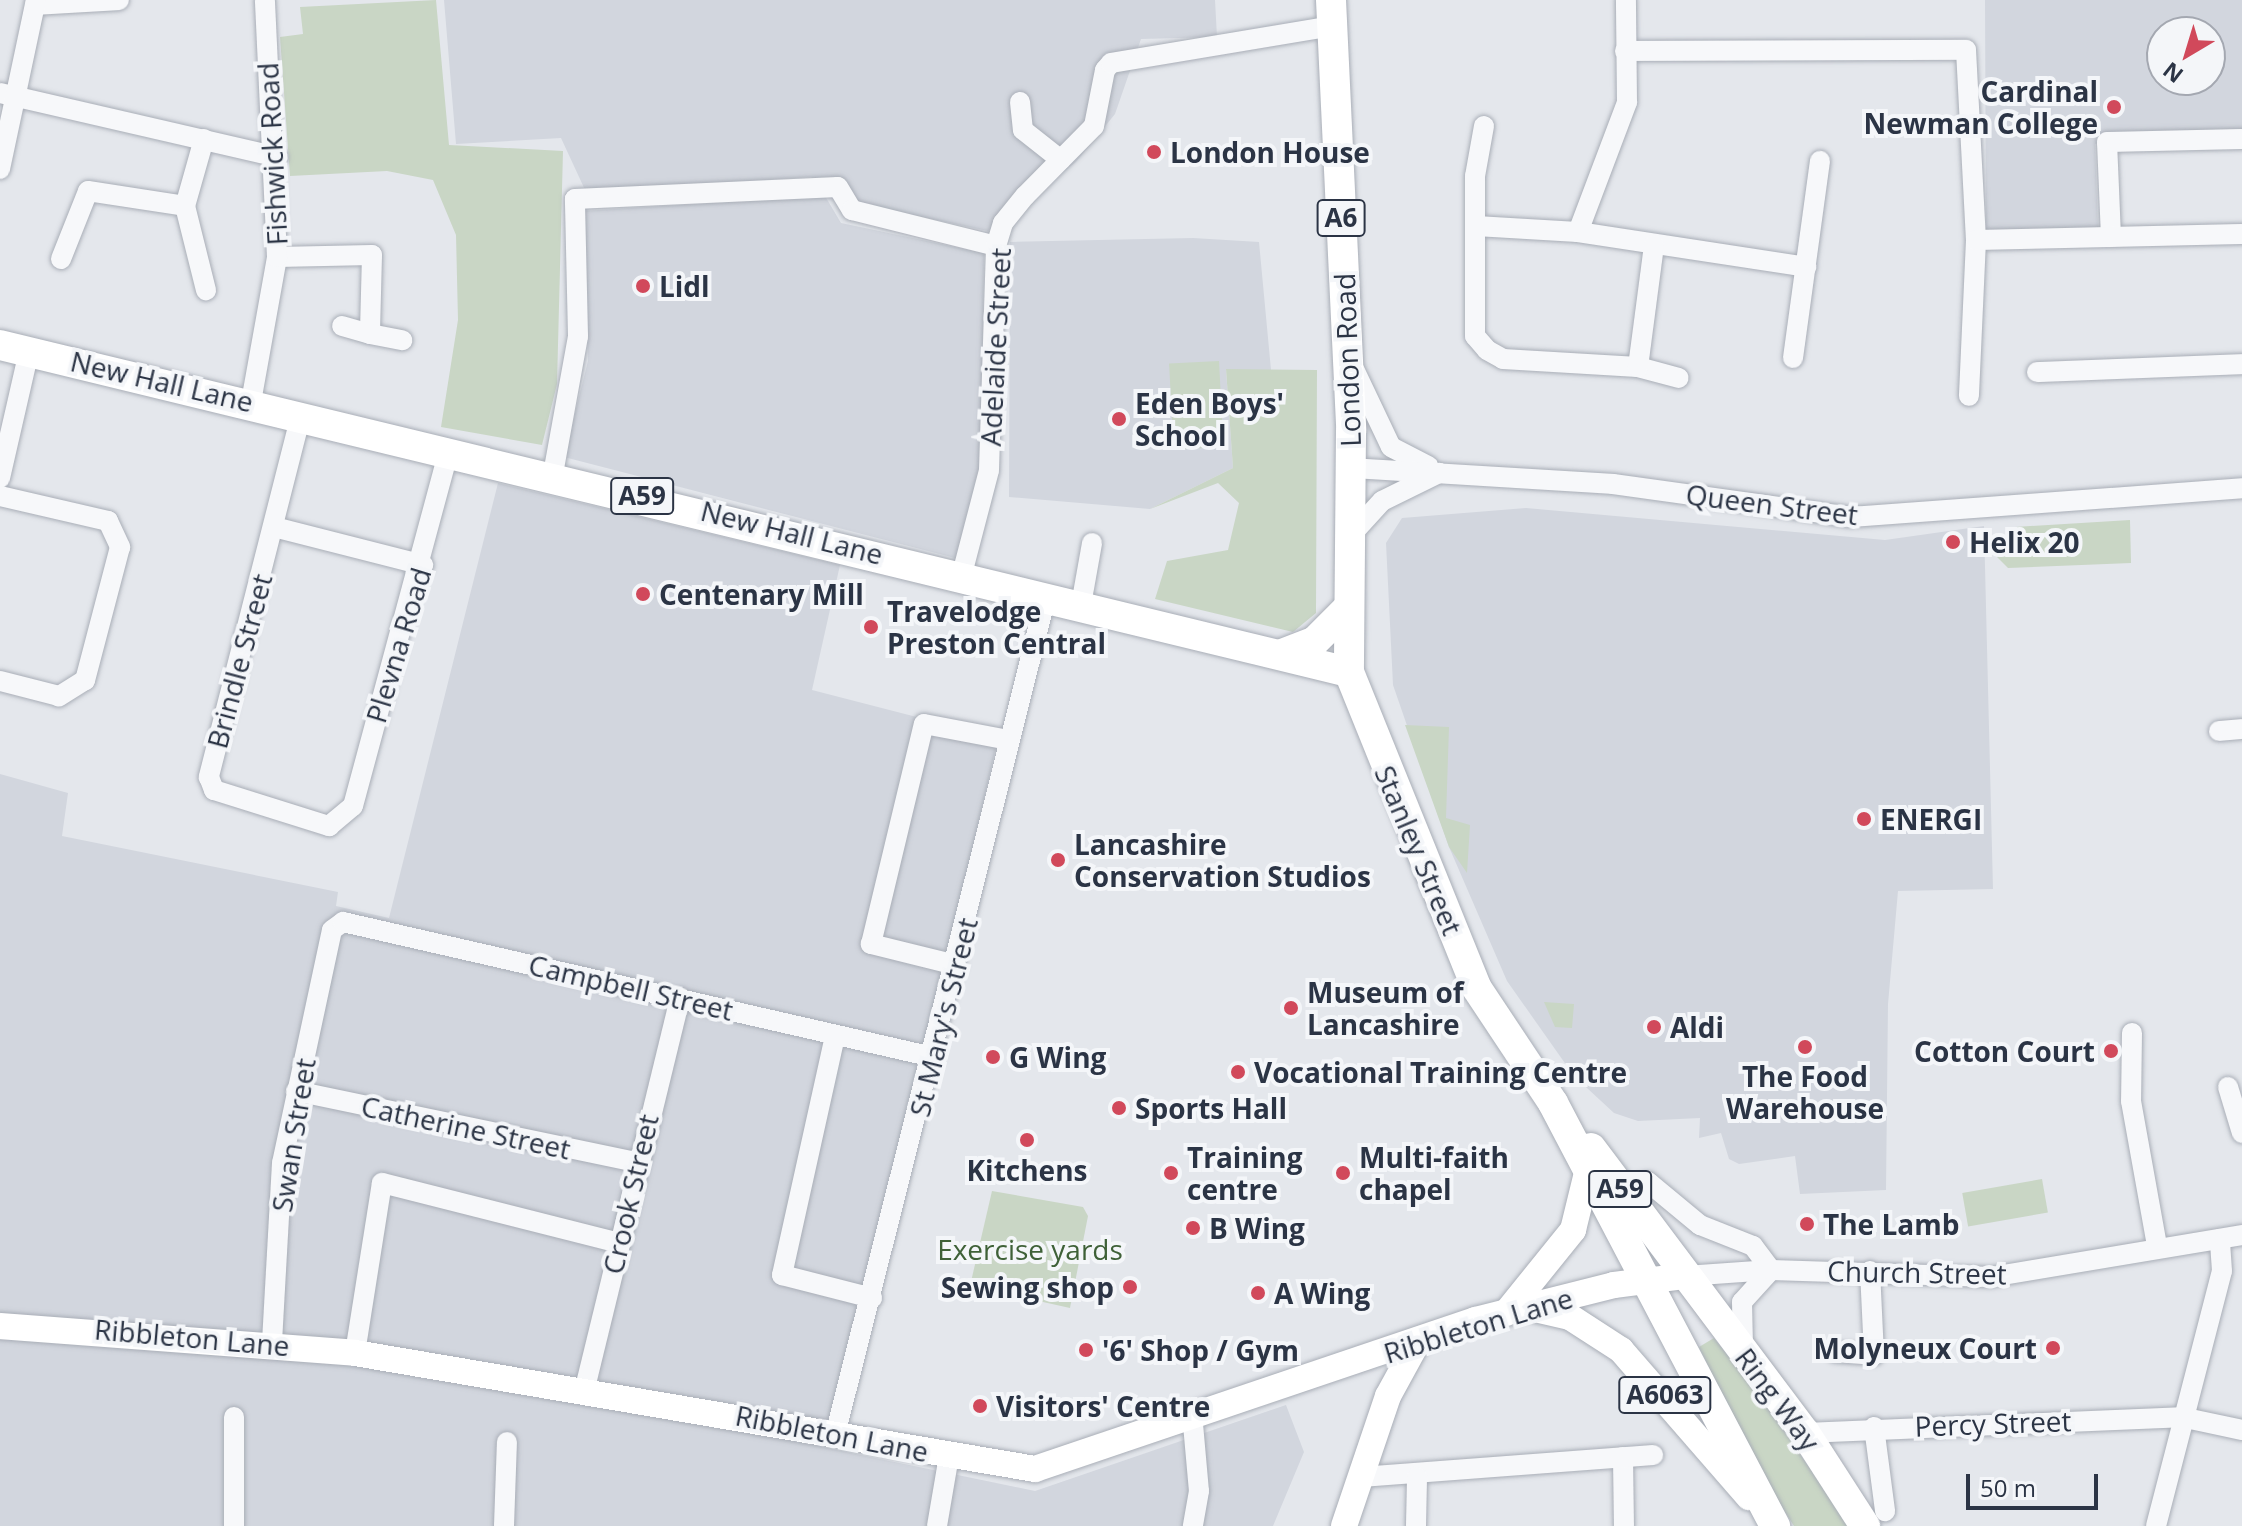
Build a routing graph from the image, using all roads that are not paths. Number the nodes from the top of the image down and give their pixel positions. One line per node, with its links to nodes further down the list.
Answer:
1 (119, 0): 4 (street)
2 (265, 0): 12 (street, Fishwick Road)
3 (1626, 0): 6 (street)
4 (36, 2): 7 (street)
5 (1331, 13): 13 (street, Adelaide Street); 32 (highway, London Road / A6)
6 (1625, 51): 18 (street); 21 (street)
7 (8, 94): 10 (street); 15 (street)
8 (1020, 102): 13 (street)
9 (1484, 126): 17 (street)
10 (204, 139): 12 (street); 16 (street)
11 (2242, 139): 20 (street)
12 (278, 157): 24 (street, Fishwick Road)
13 (1061, 160): 23 (street, Adelaide Street)
14 (1820, 161): 26 (street)
15 (0, 169)
16 (185, 206): 25 (street); 27 (street)
17 (1476, 226): 18 (street); 35 (street)
18 (1578, 232): 22 (street)
19 (2242, 234): 20 (street)
20 (2111, 237): 21 (street)
21 (1976, 240): 38 (street)
22 (1654, 245): 26 (street); 35 (street)
23 (996, 246): 44 (street); 52 (street, Adelaide Street)
24 (277, 257): 29 (street); 39 (street, Fishwick Road)
25 (61, 259)
26 (1806, 267): 33 (street)
27 (206, 290)
28 (342, 326): 29 (street)
29 (370, 334): 30 (street)
30 (402, 340)
31 (15, 348): 39 (highway, New Hall Lane / A59); 45 (street)
32 (1346, 351): 42 (highway, London Road / A6); 43 (street)
33 (1793, 358)
34 (2242, 364): 36 (street)
35 (1638, 367): 37 (street)
36 (2037, 372)
37 (1679, 378)
38 (1969, 396)
39 (251, 402): 40 (highway, New Hall Lane / A59)
40 (301, 415): 41 (highway, New Hall Lane / A59); 48 (street, Brindle Street)
41 (449, 451): 44 (highway, New Hall Lane / A59); 51 (street, Plevna Road)
42 (1351, 468): 43 (street, Queen Street); 49 (highway, London Road / A6)
43 (1443, 471): 46 (street, Queen Street); 49 (street)
44 (553, 474): 52 (highway, New Hall Lane / A59)
45 (0, 478)
46 (2242, 488)
47 (0, 496): 58 (street)
48 (274, 527): 51 (street); 62 (street, Brindle Street)
49 (1351, 535): 55 (highway, London Road / A6)
50 (1092, 543): 54 (street)
51 (423, 565): 62 (street, Plevna Road)
52 (962, 574): 53 (highway, New Hall Lane / A59)
53 (1046, 597): 54 (highway, New Hall Lane / A59); 61 (street, St Mary's Street)
54 (1081, 605): 56 (highway, New Hall Lane / A59)
55 (1349, 607): 56 (highway); 57 (highway, London Road / A6)
56 (1282, 654): 57 (highway, New Hall Lane / A59)
57 (1349, 672): 71 (highway, Stanley Street / A59)
58 (0, 681)
59 (2242, 729): 60 (street)
60 (2219, 731)
61 (1009, 740): 64 (street, St Mary's Street); 64 (street)
62 (329, 826)
63 (332, 930): 65 (street, Campbell Street); 70 (street, Swan Street)
64 (956, 965): 68 (street, St Mary's Street)
65 (680, 997): 67 (street, Campbell Street); 73 (street, Crook Street)
66 (2132, 1033): 79 (street)
67 (835, 1036): 68 (street, Campbell Street); 84 (street)
68 (933, 1057): 84 (street, St Mary's Street)
69 (2228, 1087): 72 (street)
70 (296, 1091): 73 (street, Catherine Street); 87 (street, Swan Street)
71 (1553, 1103): 74 (highway, Stanley Street / A59); 75 (highway, Stanley Street / A59)
72 (2242, 1133)
73 (636, 1162): 78 (street, Crook Street)
74 (1587, 1173): 83 (highway, Stanley Street / A59); 85 (main road)
75 (1620, 1189): 80 (street); 82 (highway, Stanley Street / A59)
76 (2242, 1235): 77 (street, Church Street)
77 (2220, 1239): 79 (street, Church Street); 97 (street)
78 (619, 1243): 90 (street); 93 (street, Crook Street)
79 (2157, 1245): 81 (street, Church Street)
80 (1771, 1270): 81 (street, Church Street); 82 (street, Church Street); 91 (street)
81 (1870, 1271): 89 (street)
82 (1685, 1276): 83 (main road, Ribbleton Lane); 91 (highway, Ring Way / A59)
83 (1640, 1279): 85 (main road, Ribbleton Lane); 116 (highway, Ring Way / A59)
84 (872, 1298): 101 (street, St Mary's Street)
85 (1516, 1310): 88 (main road, Ribbleton Lane); 116 (main road, A6063)
86 (0, 1326): 87 (main road, Ribbleton Lane)
87 (272, 1342): 90 (main road, Ribbleton Lane)
88 (1417, 1343): 92 (main road, Ribbleton Lane); 94 (main road)
89 (1835, 1352)
90 (355, 1353): 93 (main road, Ribbleton Lane)
91 (1746, 1356): 100 (highway, Ring Way / A59)
92 (1350, 1364): 94 (main road); 95 (main road, Ribbleton Lane)
93 (584, 1392): 101 (main road, Ribbleton Lane)
94 (1388, 1396): 106 (main road)
95 (1192, 1413): 104 (main road, Ribbleton Lane); 112 (street)
96 (234, 1417): 109 (street)
97 (2181, 1417): 98 (street, Percy Street); 99 (street, Percy Street); 117 (street)
98 (1874, 1427): 100 (street, Percy Street); 108 (street)
99 (2242, 1430)
100 (1805, 1433): 108 (highway, Ring Way / A59)
101 (835, 1435): 104 (main road, Ribbleton Lane)
102 (507, 1442): 110 (street)
103 (1653, 1455): 105 (street)
104 (949, 1456): 111 (street)
105 (1623, 1457): 107 (street); 115 (street)
106 (1361, 1477): 107 (street); 113 (main road)
107 (1417, 1477): 114 (street)
108 (1875, 1519)
109 (234, 1526)
110 (504, 1526)
111 (937, 1526)
112 (1193, 1526)
113 (1344, 1526)
114 (1416, 1526)
115 (1624, 1526)
116 (1773, 1526)
117 (2156, 1526)

